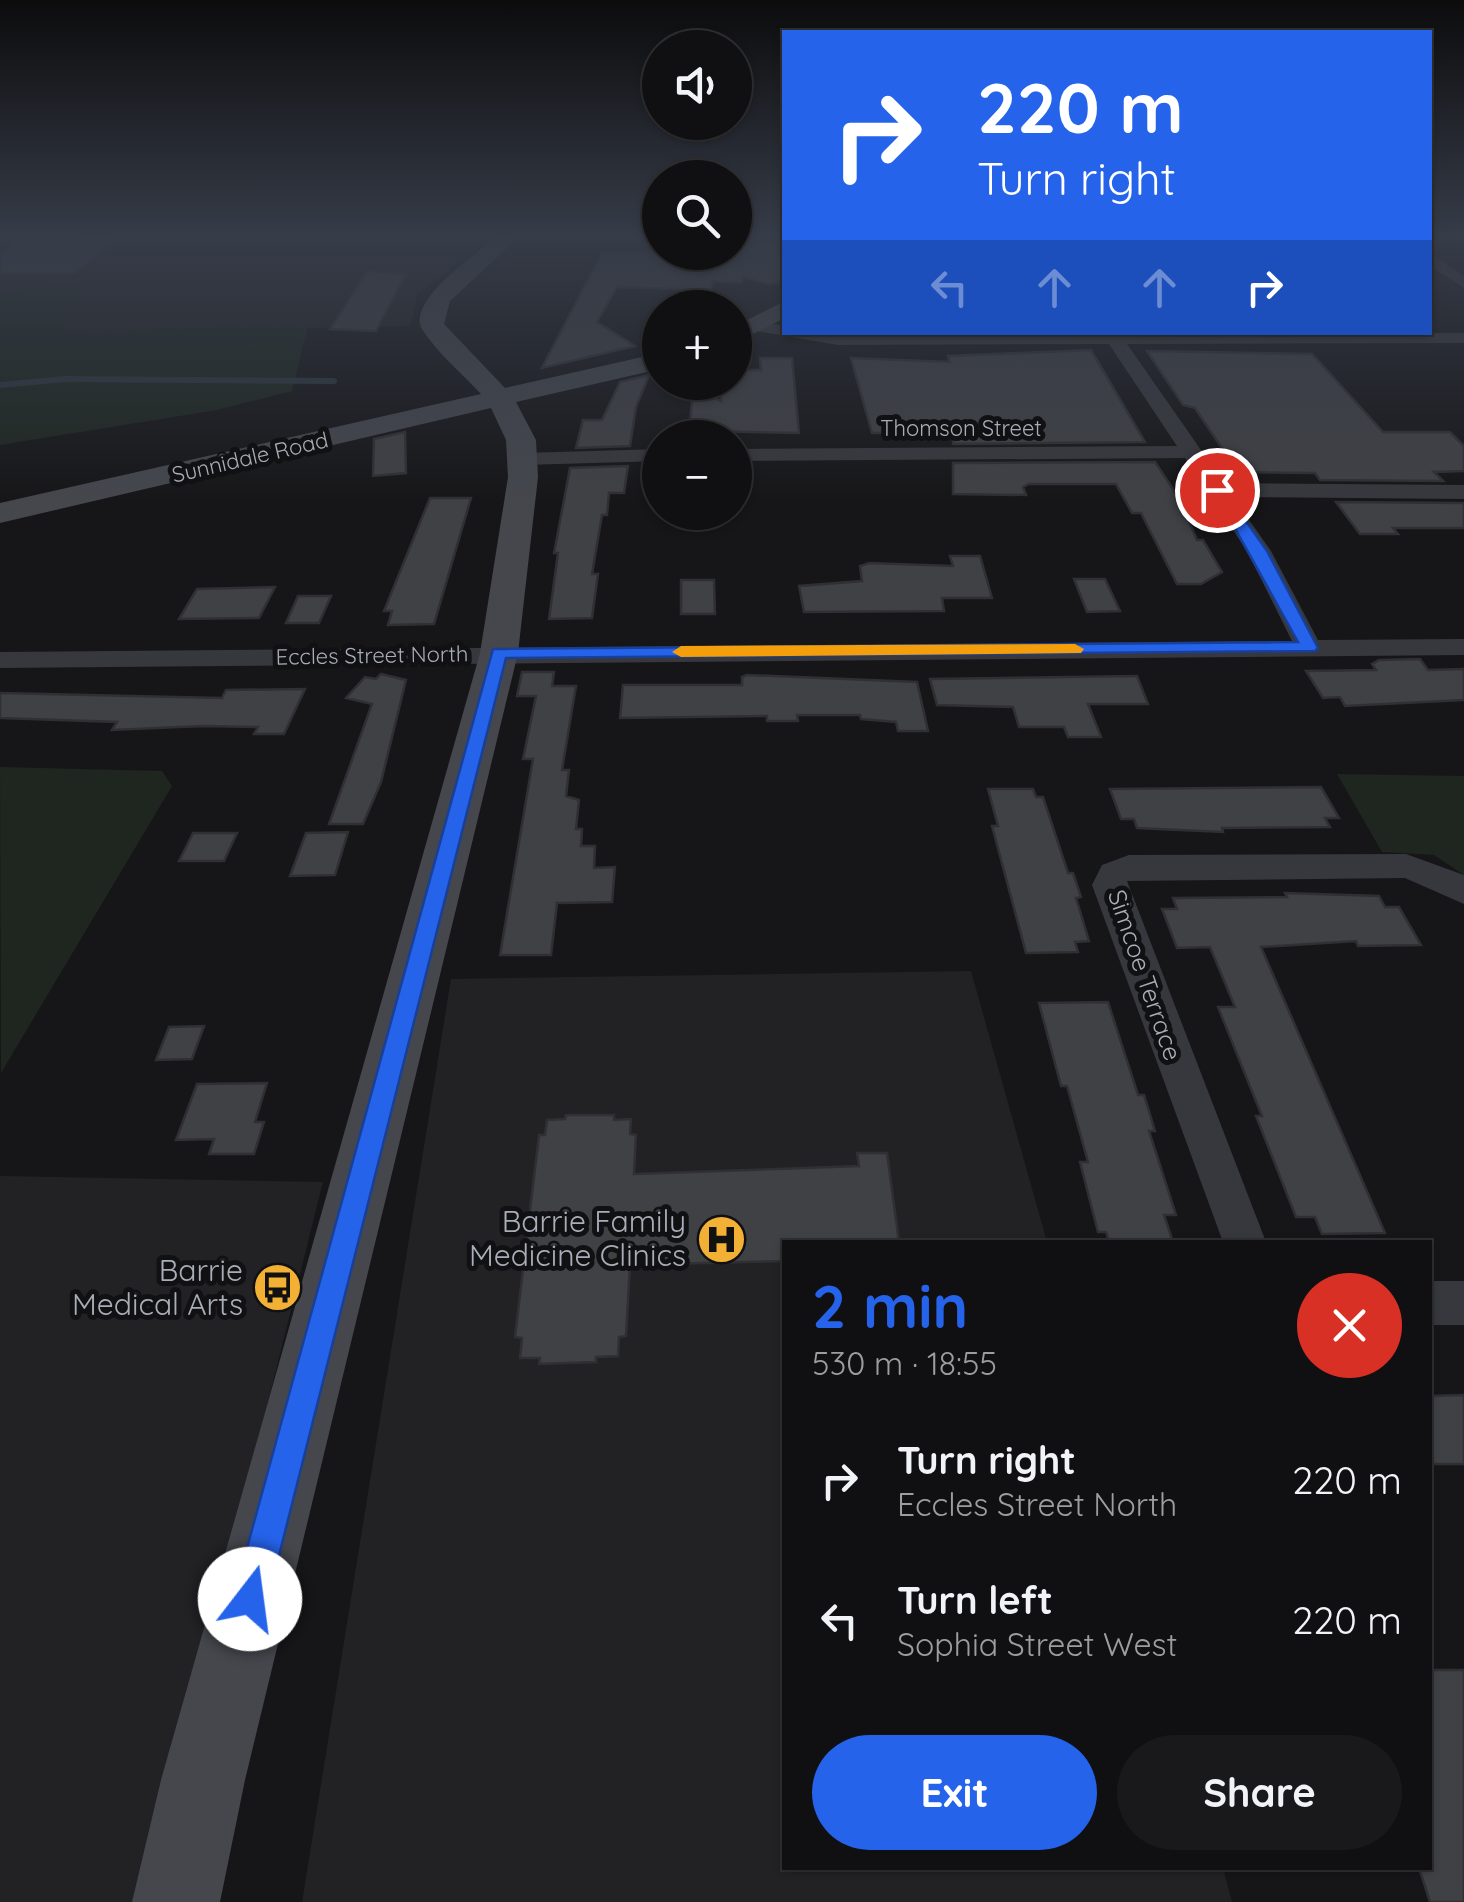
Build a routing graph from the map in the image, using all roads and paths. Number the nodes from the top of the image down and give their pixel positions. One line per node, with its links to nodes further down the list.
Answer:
1 (432, 325): 8 (street)
2 (752, 332): 3 (street)
3 (782, 335)
4 (787, 335): 5 (street)
5 (1114, 338): 6 (street); 9 (street)
6 (1464, 338)
7 (642, 365): 8 (street, Sunnidale Road)
8 (501, 400): 12 (street); 15 (street, Sunnidale Road)
9 (1187, 452): 10 (street, Thomson Street); 13 (street)
10 (752, 455)
11 (642, 456): 12 (street)
12 (524, 459): 18 (street)
13 (1217, 490): 14 (street); 17 (street)
14 (1464, 492)
15 (0, 512)
16 (1464, 647): 17 (street, Eccles Street North)
17 (1309, 648): 18 (street, Eccles Street North)
18 (499, 653): 19 (street, Eccles Street North); 24 (street)
19 (0, 660)
20 (1464, 892): 21 (street, Simcoe Terrace)
21 (1243, 1240)
22 (1432, 1303): 23 (street)
23 (1464, 1304)
24 (176, 1902)

